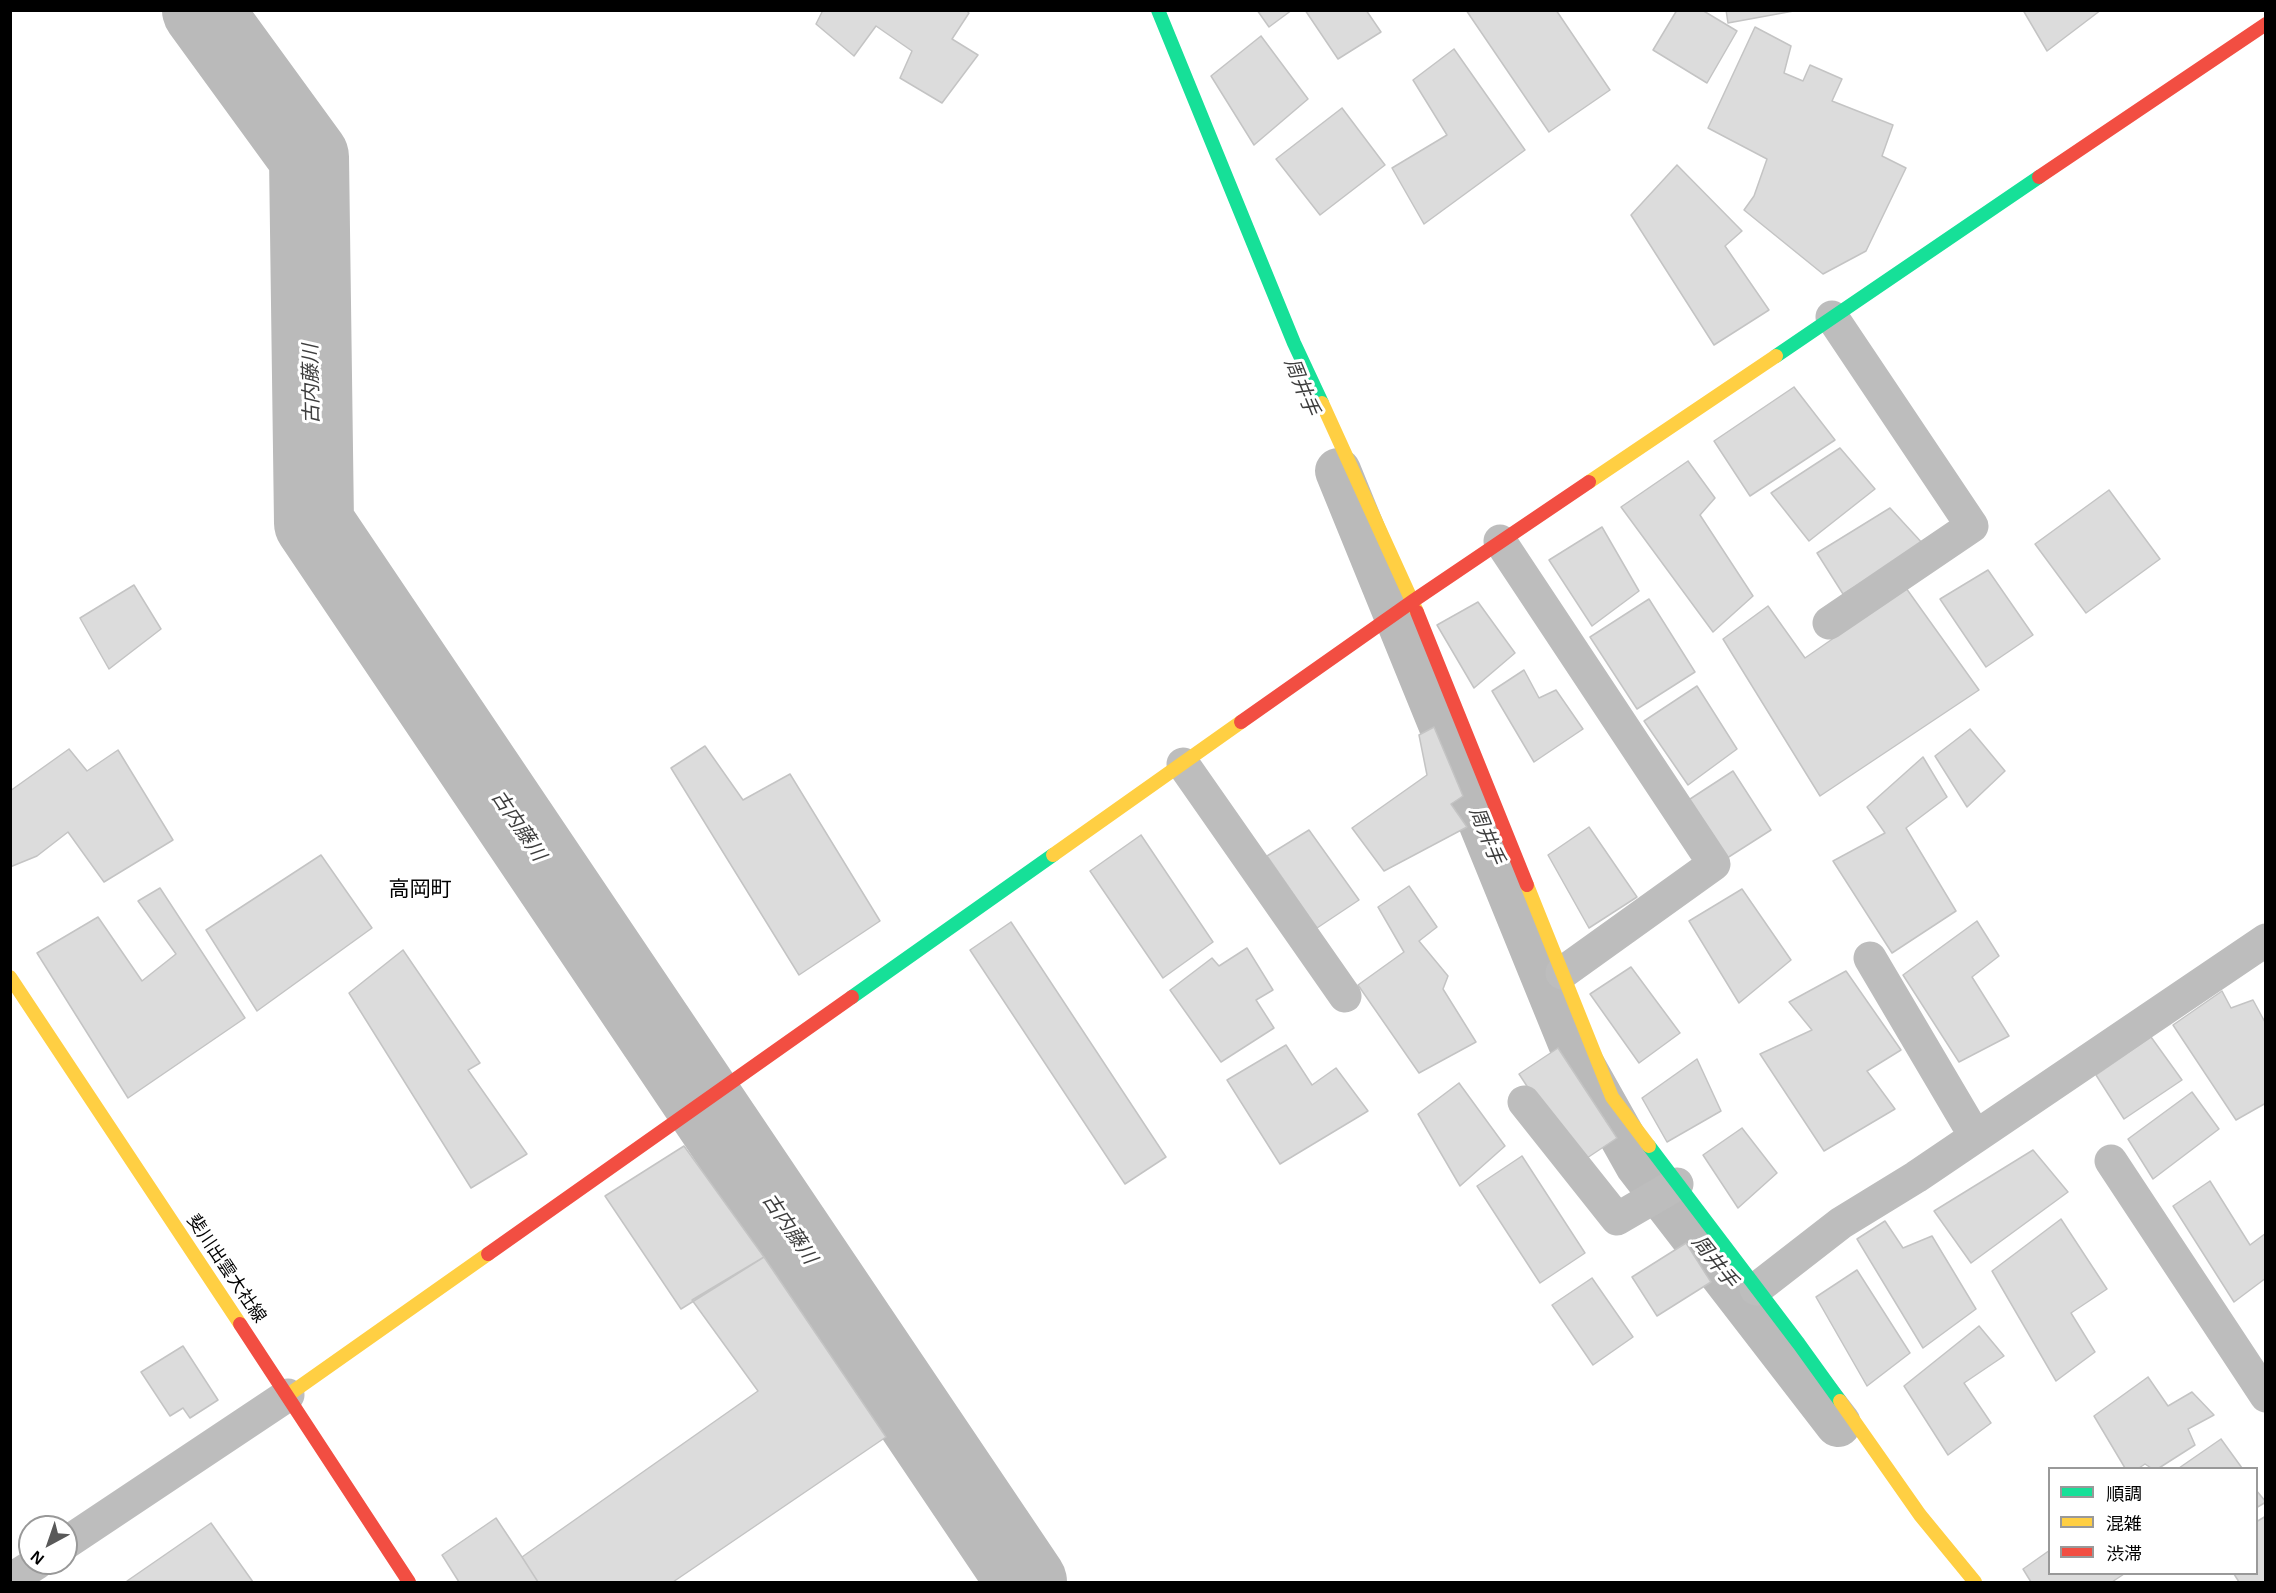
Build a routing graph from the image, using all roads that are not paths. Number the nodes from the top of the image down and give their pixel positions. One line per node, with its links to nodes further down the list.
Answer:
1 (1158, 10): 5 (street)
2 (2265, 24): 3 (street)
3 (1832, 316): 4 (street); 6 (street)
4 (1500, 542): 5 (street); 10 (street)
5 (1413, 601): 7 (street); 10 (street)
6 (1829, 623)
7 (1183, 765): 12 (street); 18 (street)
8 (2265, 940): 14 (street)
9 (1870, 958): 14 (street)
10 (1562, 973): 16 (street)
11 (10, 978): 18 (street, 斐川出雲大社線)
12 (1345, 996)
13 (1524, 1102): 16 (street)
14 (1975, 1136): 17 (street)
15 (2111, 1161): 19 (street)
16 (1677, 1184): 17 (street)
17 (1756, 1289): 22 (street)
18 (288, 1395): 20 (street); 21 (street, 斐川出雲大社線)
19 (2265, 1396)
20 (78, 1535)
21 (409, 1582)
22 (1975, 1582)

